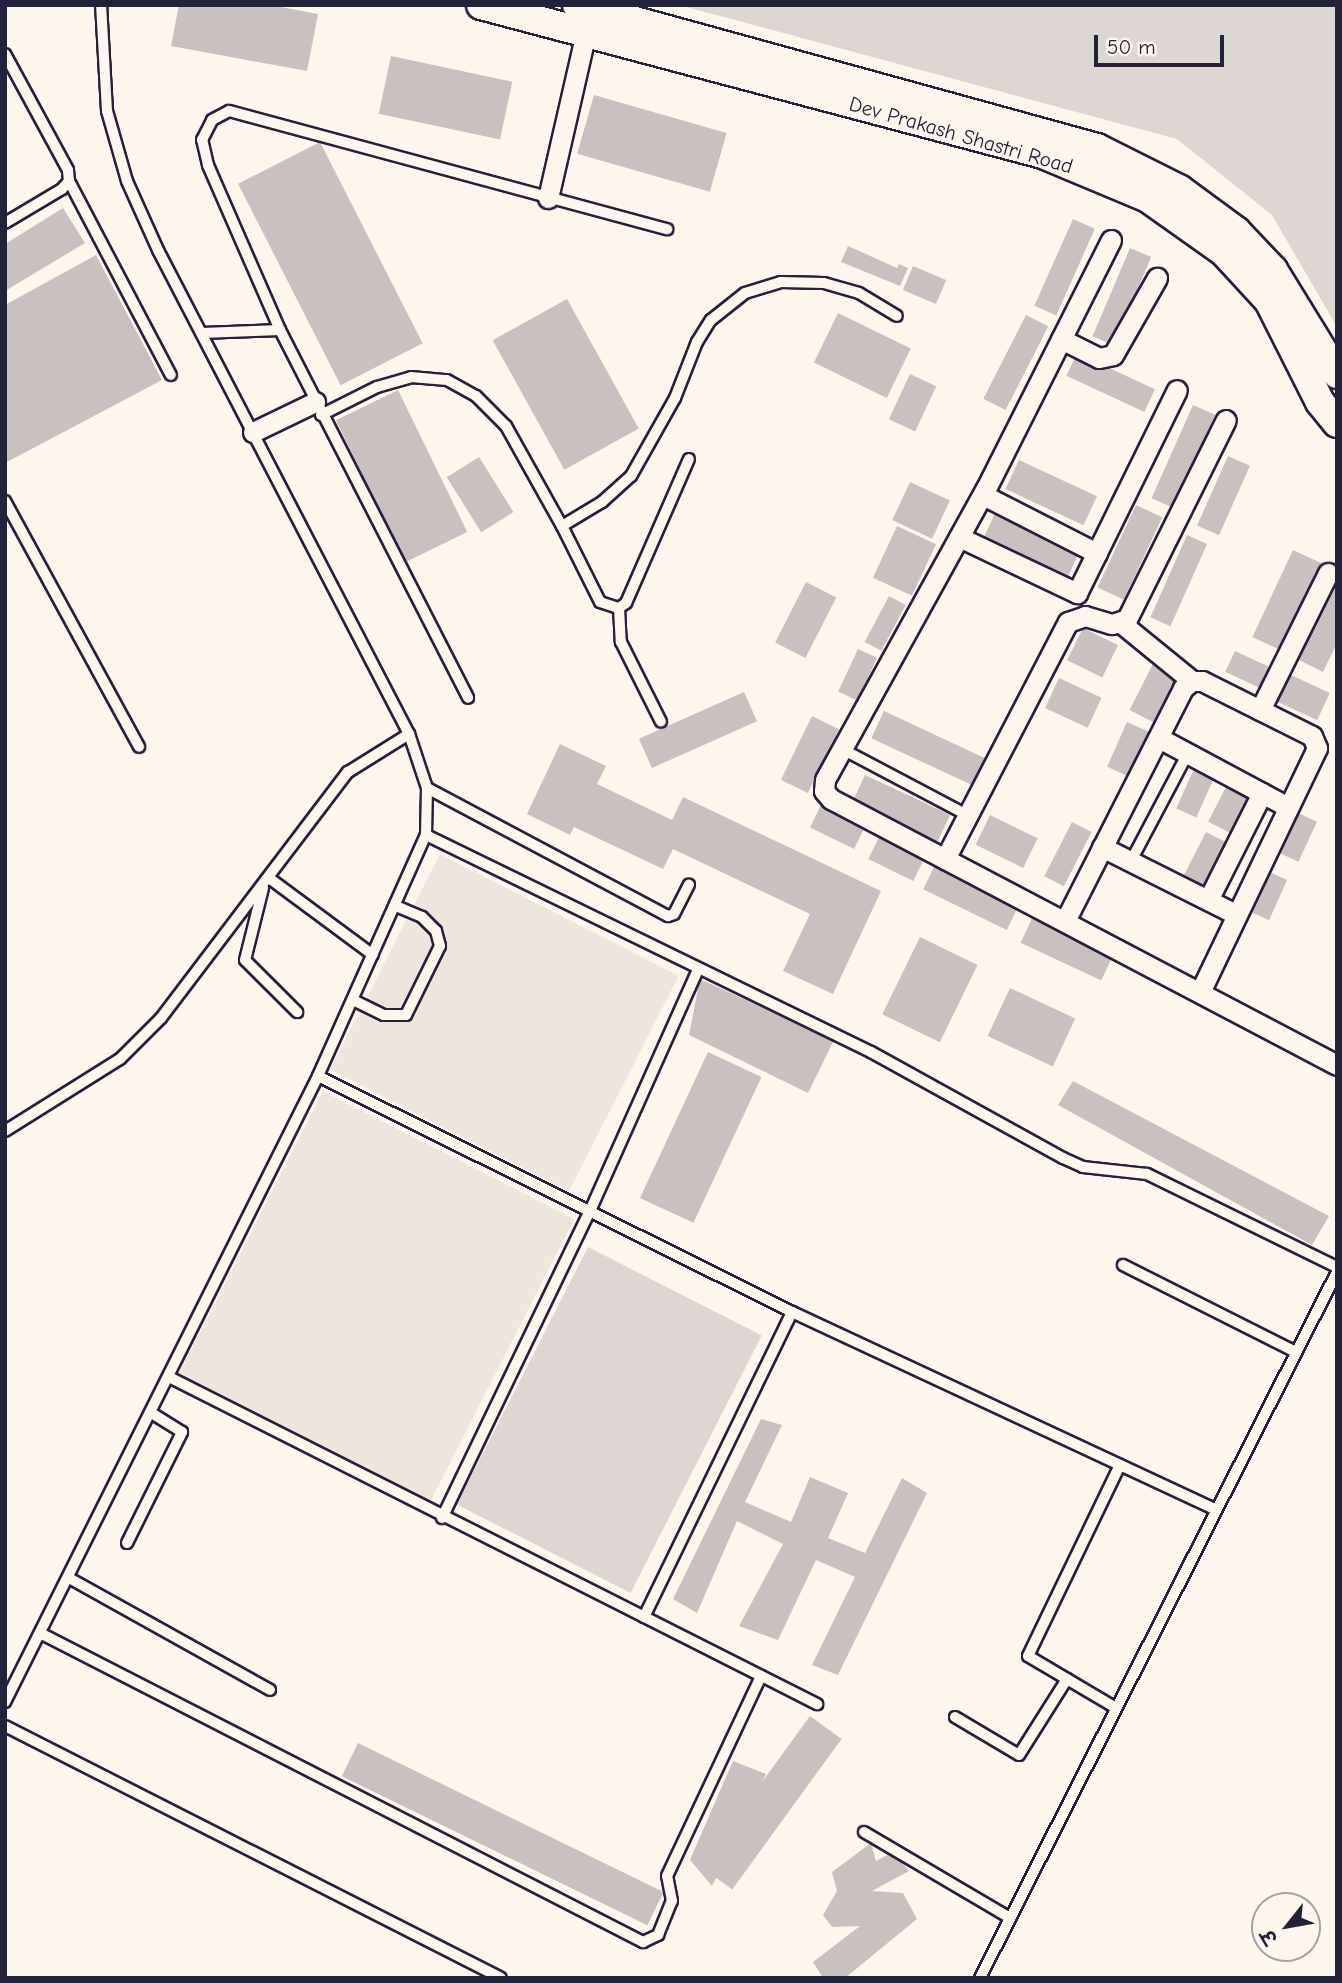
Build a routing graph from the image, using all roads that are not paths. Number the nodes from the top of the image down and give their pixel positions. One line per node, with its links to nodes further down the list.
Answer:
1 (101, 5): 14 (lane)
2 (481, 5): 4 (street, Dev Prakash Shastri Road)
3 (577, 5): 16 (street, Dev Prakash Shastri Road)
4 (586, 32): 7 (street); 21 (street, Dev Prakash Shastri Road)
5 (5, 54): 6 (lane)
6 (69, 181): 8 (lane); 17 (lane)
7 (548, 198): 9 (lane); 13 (lane)
8 (5, 223)
9 (667, 229)
10 (1111, 240): 15 (street)
11 (1157, 278): 15 (street)
12 (897, 316): 26 (lane)
13 (281, 330): 14 (lane); 19 (lane)
14 (202, 333): 22 (lane)
15 (1061, 339): 24 (street)
16 (1337, 374)
17 (171, 375)
18 (1177, 390): 28 (street)
19 (318, 409): 22 (street); 26 (lane); 33 (lane)
20 (1226, 421): 31 (street)
21 (1337, 424)
22 (253, 432): 36 (lane)
23 (689, 459): 30 (lane)
24 (983, 495): 27 (street); 28 (street)
25 (5, 501): 38 (lane)
26 (562, 526): 30 (lane)
27 (959, 537): 28 (street); 39 (street)
28 (1097, 553)
29 (1328, 573): 34 (street)
30 (619, 608): 35 (lane)
31 (1121, 623): 32 (street); 44 (street)
32 (1192, 681): 34 (street); 37 (street)
33 (468, 698)
34 (1260, 710): 43 (street)
35 (661, 722)
36 (409, 734): 41 (lane); 49 (lane)
37 (1159, 738): 40 (street); 46 (street)
38 (139, 747)
39 (842, 750): 44 (lane); 47 (street)
40 (1188, 753): 42 (street); 48 (lane)
41 (427, 788): 45 (lane); 50 (lane)
42 (1262, 793): 43 (street); 51 (street)
43 (1288, 807): 53 (street)
44 (967, 815): 47 (street)
45 (426, 835): 52 (lane); 56 (lane)
46 (1102, 847): 48 (street); 54 (street)
47 (945, 859): 54 (street)
48 (1131, 861): 51 (street)
49 (267, 881): 55 (lane); 59 (lane); 62 (lane)
50 (689, 885)
51 (1208, 900): 53 (street)
52 (396, 906): 55 (lane); 58 (lane)
53 (1237, 915): 57 (street)
54 (1065, 921): 57 (street)
55 (373, 955): 58 (lane)
56 (698, 969): 63 (lane); 65 (lane)
57 (1200, 992): 60 (street)
58 (353, 1000): 61 (lane)
59 (297, 1012)
60 (1337, 1065)
61 (318, 1076): 63 (lane); 68 (lane)
62 (5, 1131)
63 (590, 1212): 66 (lane); 72 (lane)
64 (1124, 1265): 67 (lane)
65 (1337, 1269): 67 (lane)
66 (792, 1312): 70 (lane); 75 (lane)
67 (1296, 1352): 71 (lane)
68 (171, 1378): 69 (lane); 72 (lane)
69 (152, 1413): 73 (lane); 74 (lane)
70 (1120, 1465): 71 (lane); 78 (lane)
71 (1216, 1510): 82 (lane)
72 (442, 1518): 75 (lane)
73 (127, 1543)
74 (69, 1578): 76 (lane); 79 (lane)
75 (644, 1617): 77 (lane)
76 (40, 1633): 77 (lane); 80 (lane)
77 (761, 1676): 81 (lane)
78 (1067, 1679): 82 (lane); 83 (lane)
79 (270, 1690)
80 (5, 1702)
81 (817, 1704)
82 (1116, 1707): 86 (lane)
83 (955, 1717)
84 (5, 1726): 87 (lane)
85 (864, 1832): 86 (lane)
86 (1010, 1918): 88 (lane)
87 (501, 1978)
88 (980, 1978)

